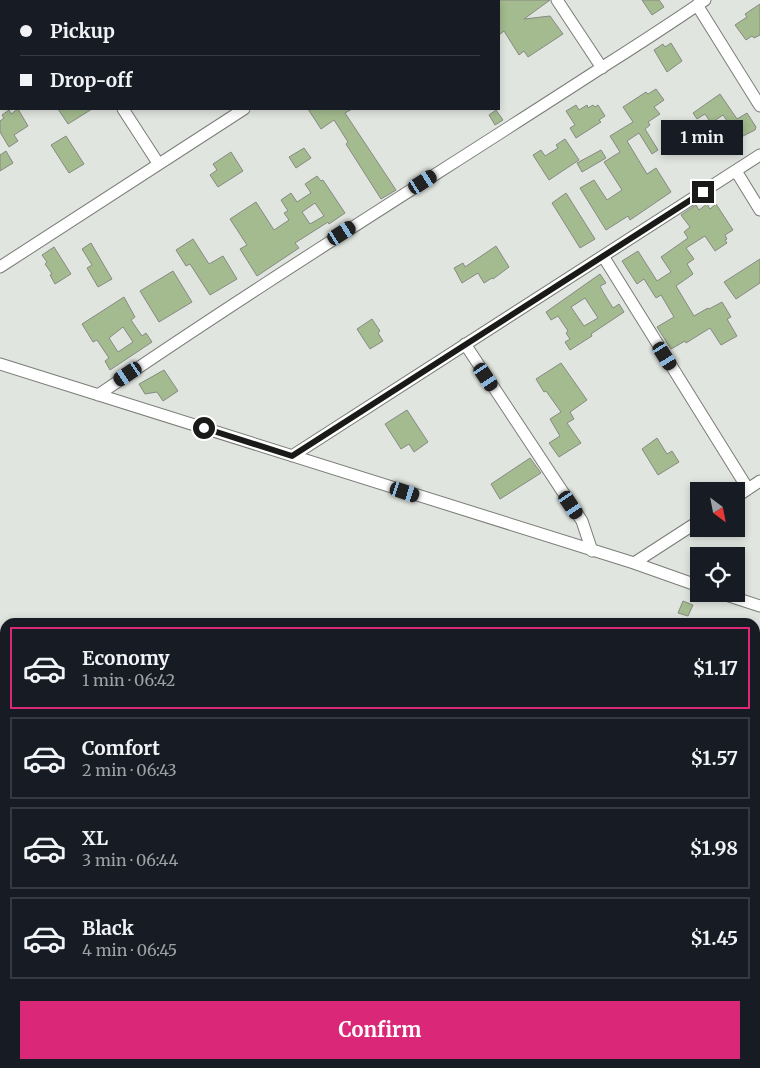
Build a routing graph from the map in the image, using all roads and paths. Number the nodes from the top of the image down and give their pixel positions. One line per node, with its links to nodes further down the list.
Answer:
1 (557, 0): 3 (street)
2 (701, 3): 3 (street); 4 (street)
3 (602, 68): 15 (street)
4 (760, 106)
5 (124, 110): 8 (street)
6 (242, 110): 8 (street)
7 (760, 155): 9 (street)
8 (158, 163): 12 (street)
9 (736, 171): 10 (street); 11 (street)
10 (760, 210)
11 (603, 256): 13 (street); 18 (street)
12 (0, 267)
13 (465, 344): 16 (street); 21 (street)
14 (0, 364): 15 (street)
15 (98, 394): 16 (street)
16 (292, 456): 21 (street)
17 (760, 481): 18 (street)
18 (748, 489): 19 (street)
19 (745, 491)
20 (690, 527): 22 (street)
21 (592, 551): 22 (street)
22 (634, 563): 23 (street)
23 (690, 583)
24 (745, 601): 25 (street)
25 (760, 606)

